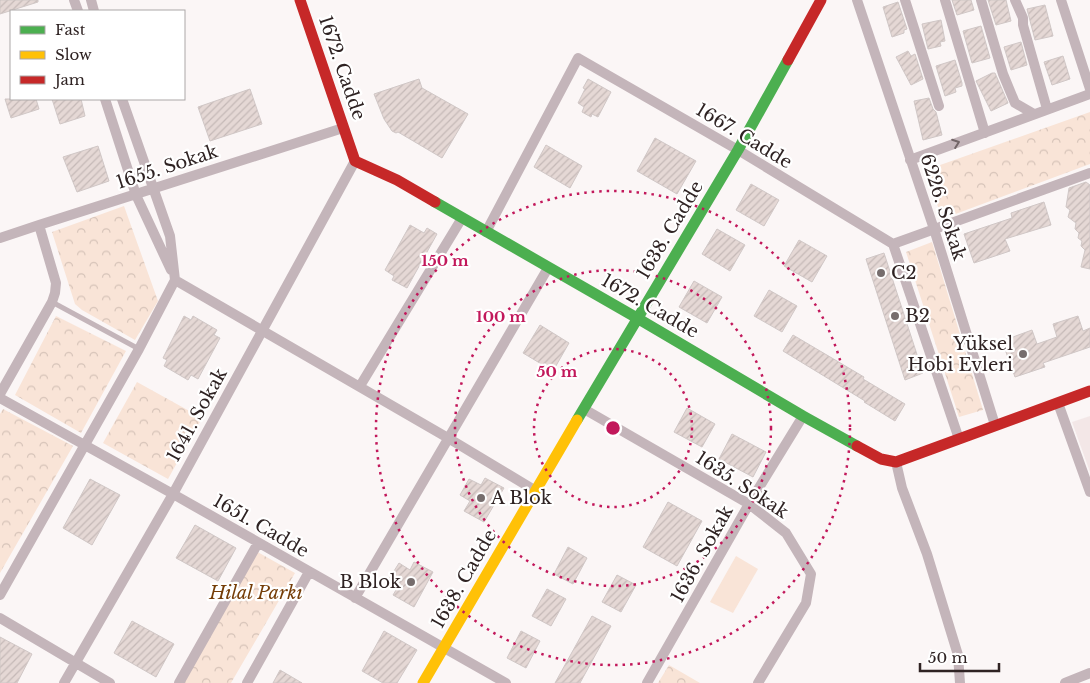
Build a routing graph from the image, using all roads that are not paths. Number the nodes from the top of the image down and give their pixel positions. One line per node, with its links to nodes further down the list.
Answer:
1 (300, 0): 16 (street, 1672. Cadde)
2 (821, 0): 18 (street, 1638. Cadde)
3 (857, 0): 19 (street, 6226. Sokak)
4 (904, 0): 13 (street)
5 (945, 0): 17 (street)
6 (981, 0): 15 (street)
7 (1015, 0): 14 (street)
8 (1061, 0): 9 (street)
9 (1090, 89)
10 (1090, 94): 14 (street)
11 (105, 100): 23 (street)
12 (122, 100): 22 (street)
13 (939, 106)
14 (1047, 110): 15 (street)
15 (1034, 114): 17 (street)
16 (344, 128): 20 (street, 1672. Cadde); 22 (street, 1655. Sokak)
17 (985, 133): 19 (street, one-way to 17)
18 (738, 150): 27 (street, 1667. Cadde); 29 (street, 1667. Cadde); 33 (street, 1638. Cadde)
19 (910, 160): 26 (street, 6226. Sokak)
20 (356, 161): 24 (street, 1672. Cadde); 34 (street, 1641. Sokak)
21 (1090, 173): 26 (street)
22 (153, 188): 23 (street, 1655. Sokak); 31 (street)
23 (136, 195): 25 (street, 1655. Sokak); 31 (street)
24 (462, 218): 27 (street, 1672. Cadde); 36 (street)
25 (39, 225): 28 (street, 1655. Sokak); 32 (street)
26 (934, 229): 29 (street); 43 (street, 6226. Sokak)
27 (486, 232): 30 (street, 1672. Cadde)
28 (0, 238)
29 (893, 244): 45 (street)
30 (548, 268): 33 (street, 1672. Cadde); 44 (street)
31 (176, 280): 34 (street); 35 (street)
32 (52, 302): 35 (lane); 38 (street)
33 (637, 318): 41 (street, 1638. Cadde); 42 (street, 1672. Cadde)
34 (262, 330): 36 (street); 50 (street, 1641. Sokak)
35 (140, 349): 46 (street)
36 (360, 386): 44 (street)
37 (1090, 391): 40 (street)
38 (0, 394)
39 (0, 398): 46 (street, 1651. Cadde)
40 (1058, 403): 43 (street); 49 (street)
41 (584, 409): 48 (street, 1638. Cadde); 51 (street, 1635. Sokak)
42 (803, 416): 47 (street, 1672. Cadde); 51 (street, 1636. Sokak)
43 (995, 426): 45 (street)
44 (448, 438): 48 (street); 55 (street)
45 (959, 439): 47 (street)
46 (85, 446): 50 (street, 1651. Cadde); 54 (street)
47 (896, 462): 68 (street)
48 (536, 491): 57 (street, 1638. Cadde)
49 (1090, 492)
50 (172, 494): 52 (street, 1651. Cadde); 58 (street, 1641. Sokak)
51 (748, 504): 66 (street, 1636. Sokak); 67 (street, 1635. Sokak)
52 (258, 543): 53 (street, 1651. Cadde); 62 (street)
53 (309, 572): 55 (street, 1651. Cadde); 63 (street)
54 (0, 595)
55 (355, 598): 57 (street, 1651. Cadde)
56 (0, 618): 58 (street)
57 (444, 648): 64 (street, 1638. Cadde); 65 (street, 1651. Cadde)
58 (75, 663): 60 (street, 1641. Sokak); 61 (street)
59 (1090, 674): 69 (street)
60 (64, 683)
61 (110, 683)
62 (179, 683)
63 (247, 683)
64 (423, 683)
65 (506, 683)
66 (647, 683)
67 (758, 683)
68 (960, 683)
69 (1065, 683)

